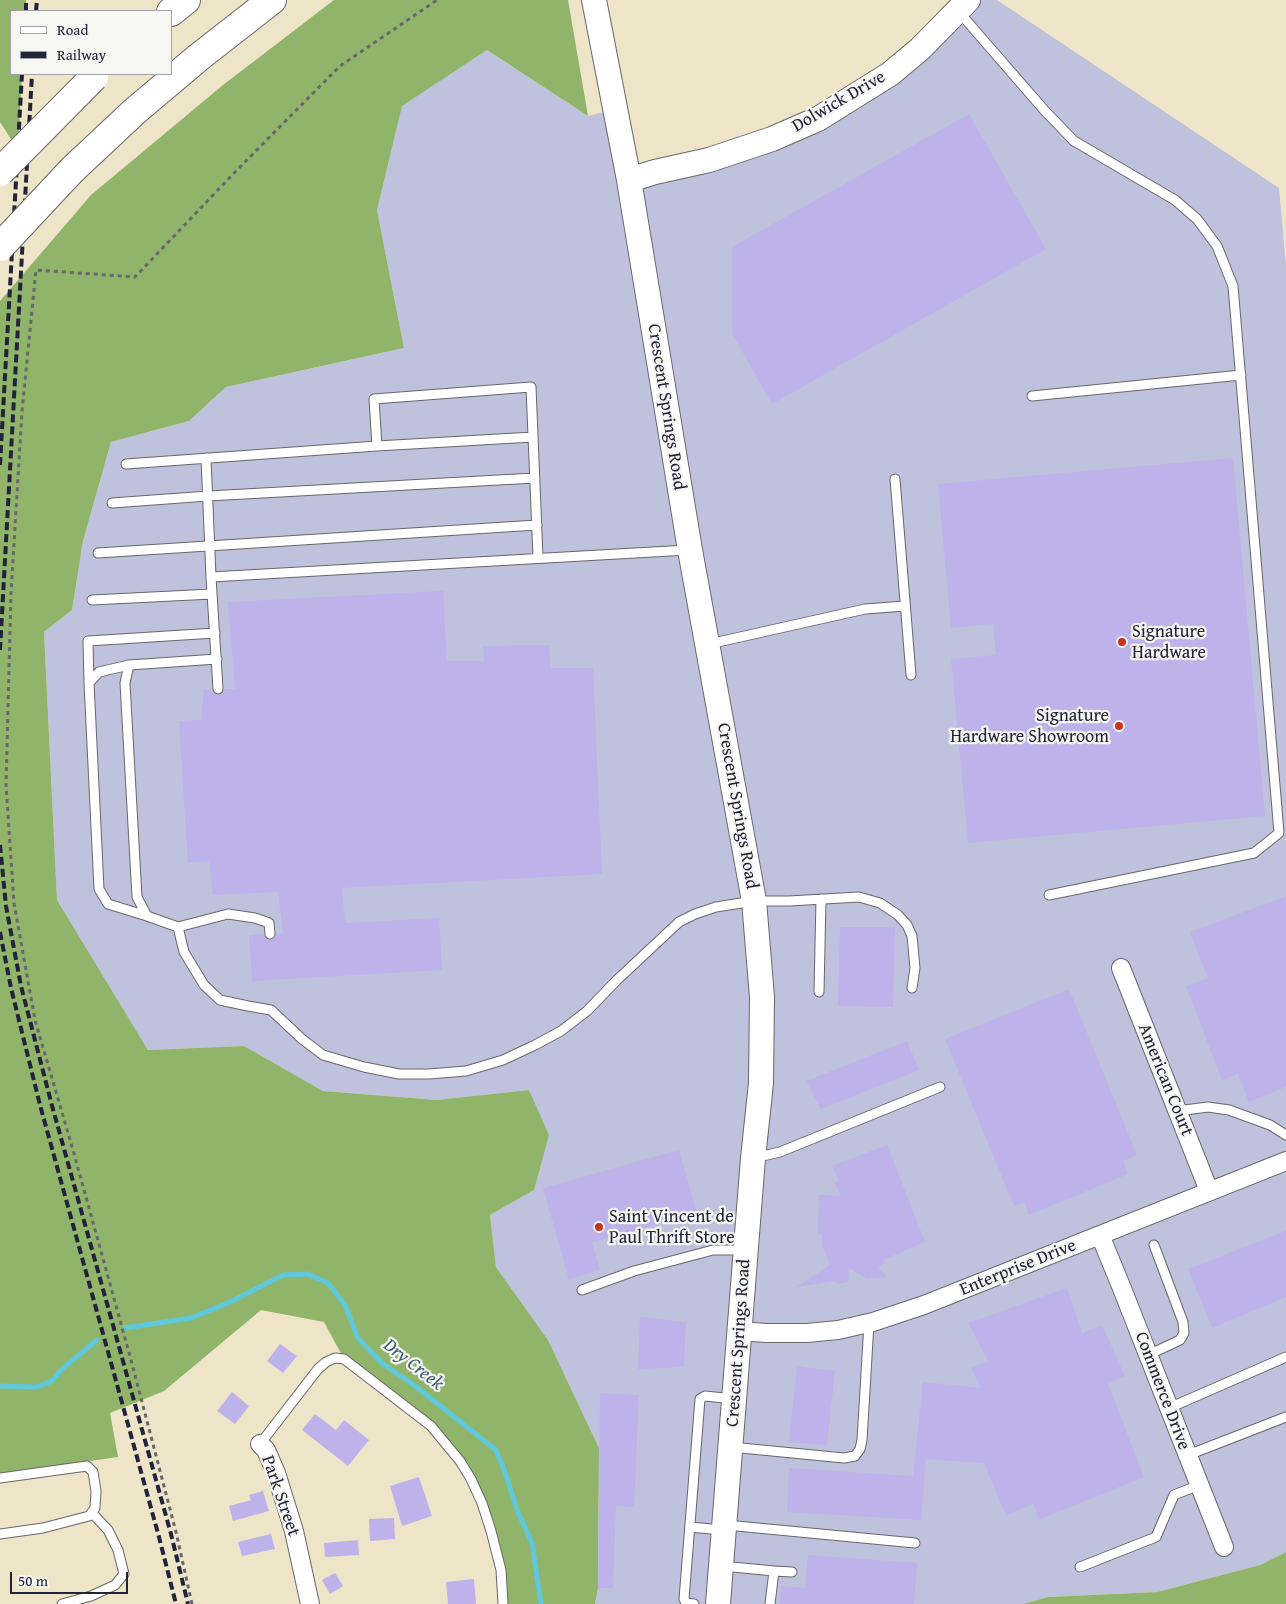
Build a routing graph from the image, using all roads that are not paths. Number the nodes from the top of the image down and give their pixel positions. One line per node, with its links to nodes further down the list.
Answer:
1 (186, 0): 5 (highway)
2 (272, 0): 9 (highway, bridge)
3 (959, 4): 8 (main road, Dolwick Drive); 10 (lane)
4 (596, 8): 8 (main road, Crescent Springs Road)
5 (172, 11)
6 (96, 76): 7 (highway, bridge)
7 (0, 172)
8 (629, 180): 22 (main road, Crescent Springs Road)
9 (0, 246)
10 (1241, 375): 11 (lane); 36 (lane)
11 (1032, 396)
12 (533, 437): 13 (lane); 13 (lane); 16 (lane)
13 (378, 446): 14 (lane)
14 (206, 458): 15 (lane); 18 (lane)
15 (126, 464)
16 (535, 478): 18 (lane); 20 (lane)
17 (895, 479): 28 (lane)
18 (208, 496): 19 (lane); 21 (lane)
19 (112, 503)
20 (537, 525): 21 (lane); 24 (lane)
21 (210, 546): 23 (lane); 25 (lane)
22 (690, 550): 24 (lane); 30 (main road, Crescent Springs Road)
23 (98, 553)
24 (538, 558): 25 (lane)
25 (211, 577): 26 (lane)
26 (212, 594): 27 (lane); 29 (lane)
27 (92, 600)
28 (905, 606): 30 (lane); 33 (lane)
29 (215, 633): 31 (lane); 34 (lane)
30 (707, 645): 38 (main road, Crescent Springs Road)
31 (217, 659): 32 (lane); 35 (lane)
32 (129, 665): 34 (lane); 39 (lane)
33 (911, 675)
34 (89, 683): 39 (lane)
35 (218, 689)
36 (1049, 895)
37 (820, 899): 38 (lane); 43 (lane); 44 (lane)
38 (754, 900): 40 (lane); 48 (main road, Crescent Springs Road)
39 (147, 916): 40 (lane)
40 (178, 927): 41 (lane)
41 (270, 934)
42 (1121, 968): 46 (street, American Court)
43 (912, 988)
44 (819, 992)
45 (940, 1087): 48 (lane)
46 (1177, 1111): 47 (lane); 50 (street, American Court)
47 (1286, 1135)
48 (753, 1158): 53 (main road, Crescent Springs Road)
49 (1286, 1161): 50 (street, Enterprise Drive)
50 (1209, 1192): 51 (street, Enterprise Drive)
51 (1100, 1235): 55 (street, Enterprise Drive); 57 (street, Commerce Drive)
52 (1154, 1245): 57 (lane)
53 (746, 1250): 54 (lane); 56 (main road, Crescent Springs Road)
54 (582, 1290)
55 (869, 1323): 56 (street, Enterprise Drive); 63 (lane)
56 (740, 1331): 59 (main road, Crescent Springs Road)
57 (1148, 1355): 60 (street, Commerce Drive)
58 (1286, 1357): 60 (lane)
59 (734, 1399): 63 (main road, Crescent Springs Road); 68 (lane)
60 (1169, 1408): 64 (street, Commerce Drive)
61 (1286, 1417): 64 (lane)
62 (260, 1444): 78 (street, Park Street); 79 (lane, Park Street)
63 (731, 1447): 69 (main road, Crescent Springs Road)
64 (1188, 1456): 66 (street, Commerce Drive)
65 (0, 1478): 67 (lane)
66 (1199, 1485): 72 (street, Commerce Drive); 74 (lane)
67 (92, 1513): 70 (lane); 77 (lane)
68 (690, 1527): 69 (lane); 80 (lane)
69 (725, 1528): 71 (lane); 73 (main road, Crescent Springs Road)
70 (0, 1534)
71 (915, 1542)
72 (1224, 1547)
73 (722, 1566): 75 (lane); 81 (main road, Crescent Springs Road)
74 (1080, 1567)
75 (774, 1571): 76 (lane); 82 (lane)
76 (792, 1572)
77 (62, 1604)
78 (310, 1604)
79 (503, 1604)
80 (694, 1604)
81 (718, 1604)
82 (770, 1604)

